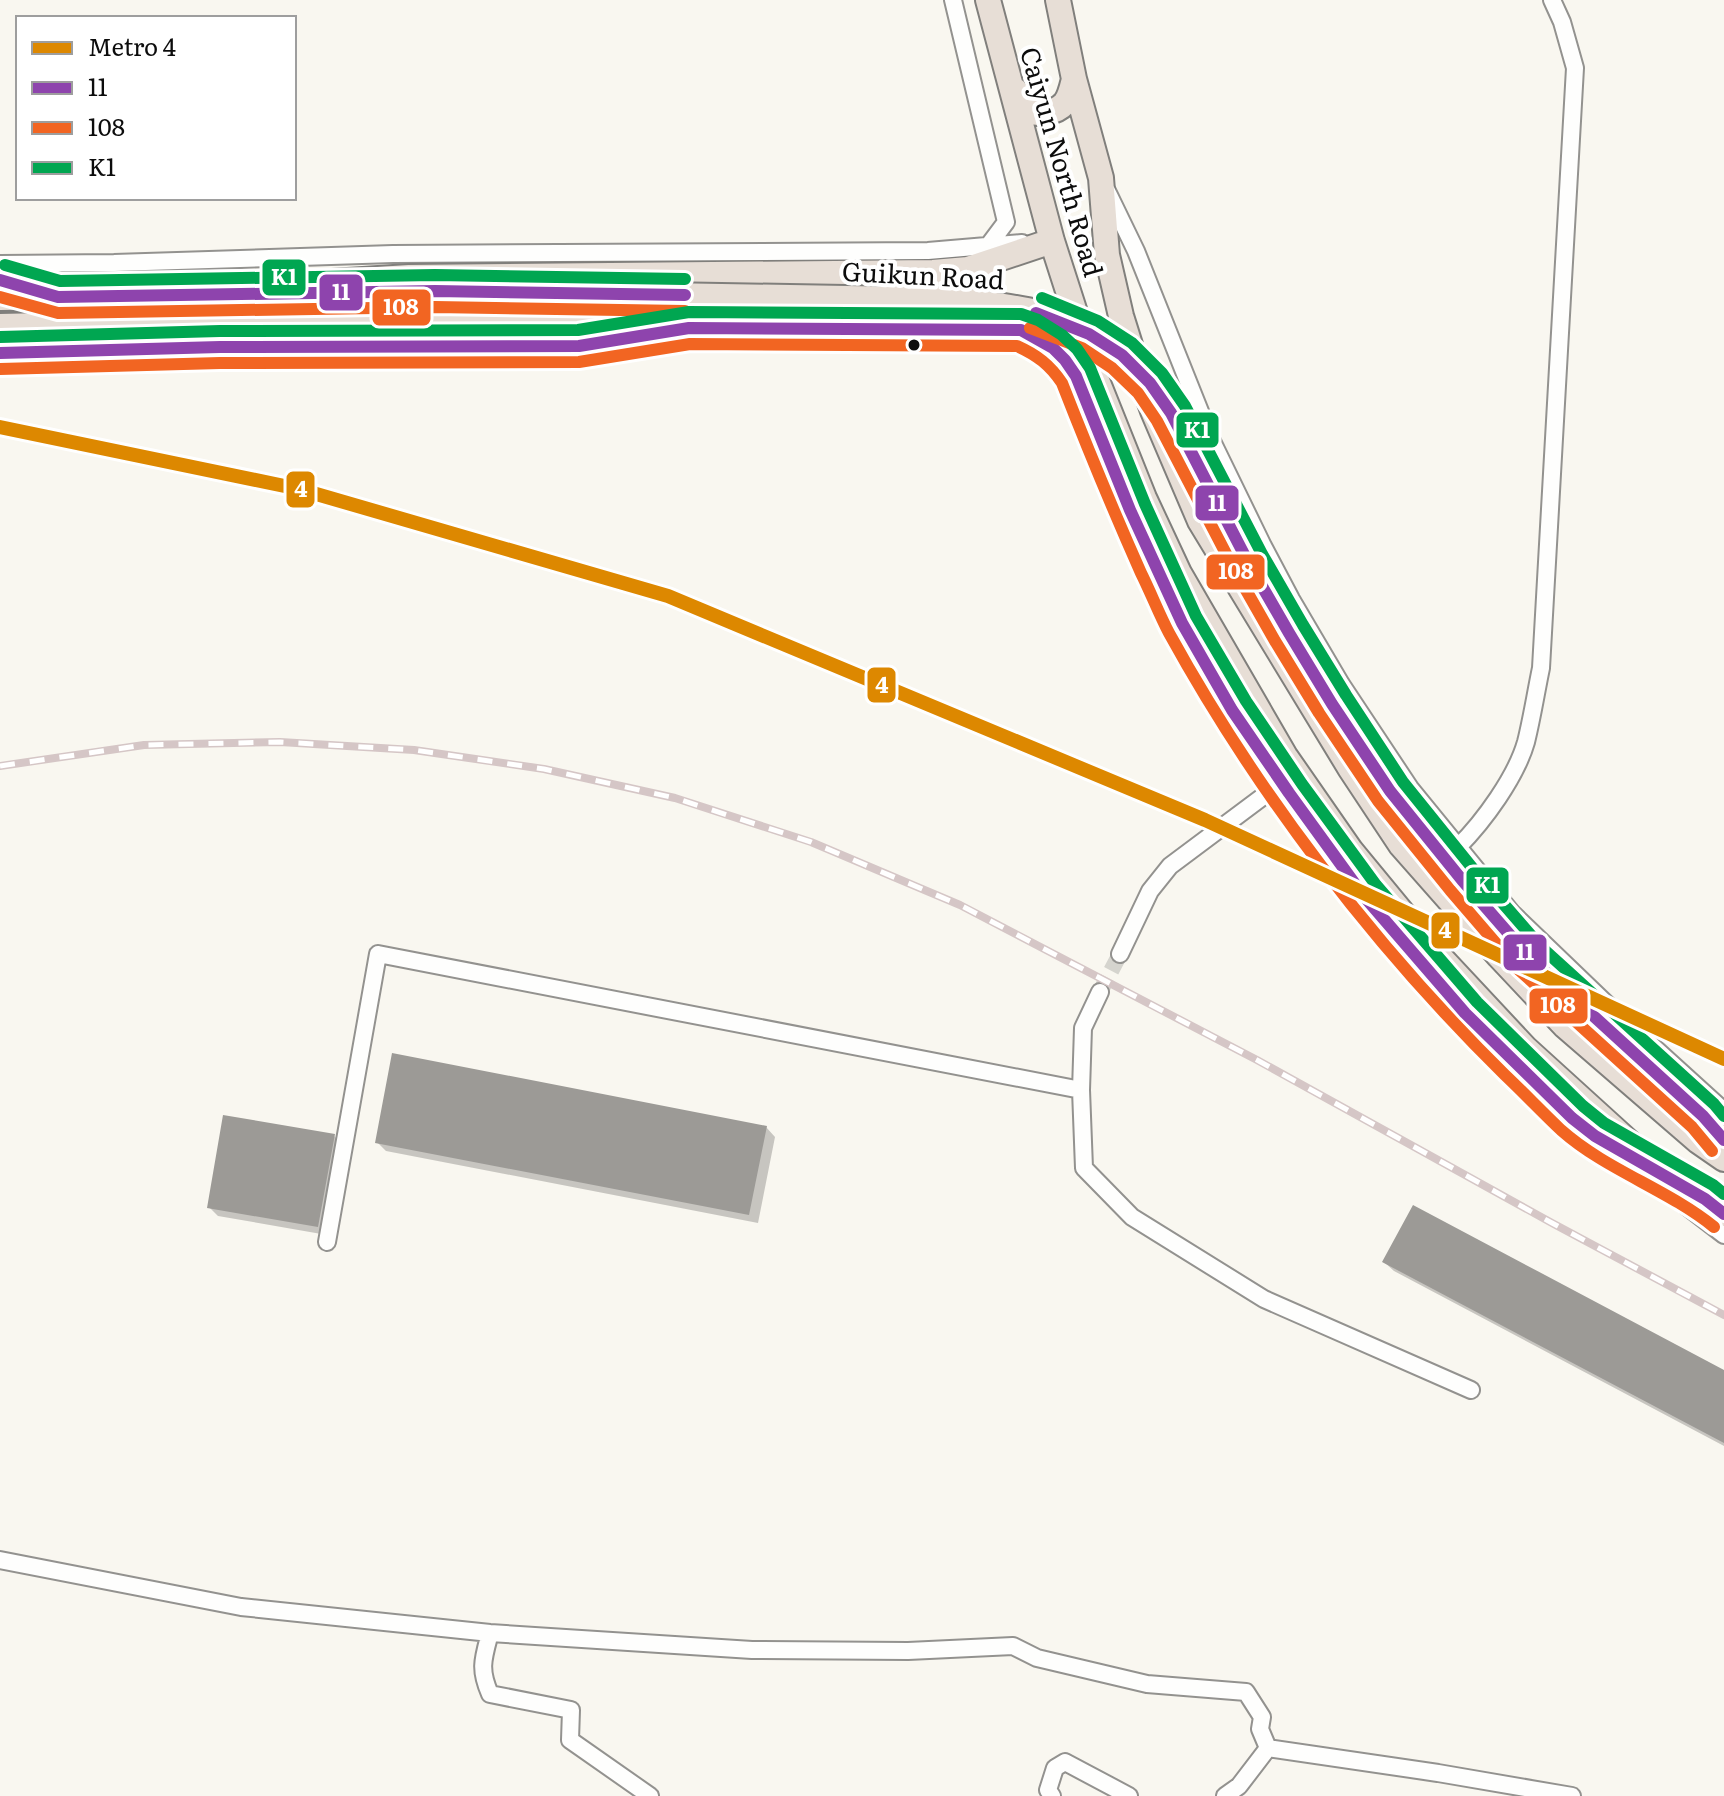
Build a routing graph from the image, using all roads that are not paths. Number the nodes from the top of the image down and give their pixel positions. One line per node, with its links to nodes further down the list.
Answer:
1 (953, 0): 9 (street)
2 (988, 0): 5 (highway, Caiyun North Road)
3 (1058, 0): 6 (highway, Caiyun North Road)
4 (1552, 0): 24 (street)
5 (1005, 70): 6 (highway); 8 (highway, Caiyun North Road)
6 (1074, 79): 7 (highway, Caiyun North Road)
7 (1101, 178): 24 (street); 31 (highway, Caiyun North Road)
8 (1052, 241): 9 (street); 11 (highway); 20 (highway, Caiyun North Road)
9 (988, 246): 10 (street)
10 (0, 264)
11 (968, 269): 14 (highway); 18 (highway)
12 (0, 280): 13 (highway)
13 (58, 297): 14 (highway, Guikun Road); 15 (highway, Guikun Road)
14 (101, 297): 30 (highway, Guikun Road, bridge)
15 (0, 298)
16 (0, 326): 17 (highway, Guikun Road)
17 (689, 328): 18 (highway, Guikun Road); 21 (street)
18 (957, 328): 19 (highway, Guikun Road)
19 (1021, 330): 20 (highway, Guikun Road); 22 (street)
20 (1081, 332): 22 (highway); 29 (highway, Caiyun North Road)
21 (0, 353)
22 (1076, 376): 23 (street)
23 (1281, 783): 25 (street); 29 (street)
24 (1458, 847): 28 (street)
25 (1120, 954)
26 (1100, 992): 27 (street)
27 (1081, 1090): 34 (street); 35 (street)
28 (1724, 1111)
29 (1602, 1130): 32 (highway); 32 (highway, Caiyun North Road)
30 (1724, 1140)
31 (1724, 1159)
32 (1706, 1207): 33 (street)
33 (1724, 1235)
34 (327, 1242)
35 (1471, 1390)
36 (0, 1560): 37 (street)
37 (490, 1633): 38 (street); 39 (street)
38 (1268, 1748): 42 (street); 43 (street)
39 (650, 1796)
40 (1052, 1796): 41 (street)
41 (1129, 1796)
42 (1225, 1796)
43 (1572, 1796)

